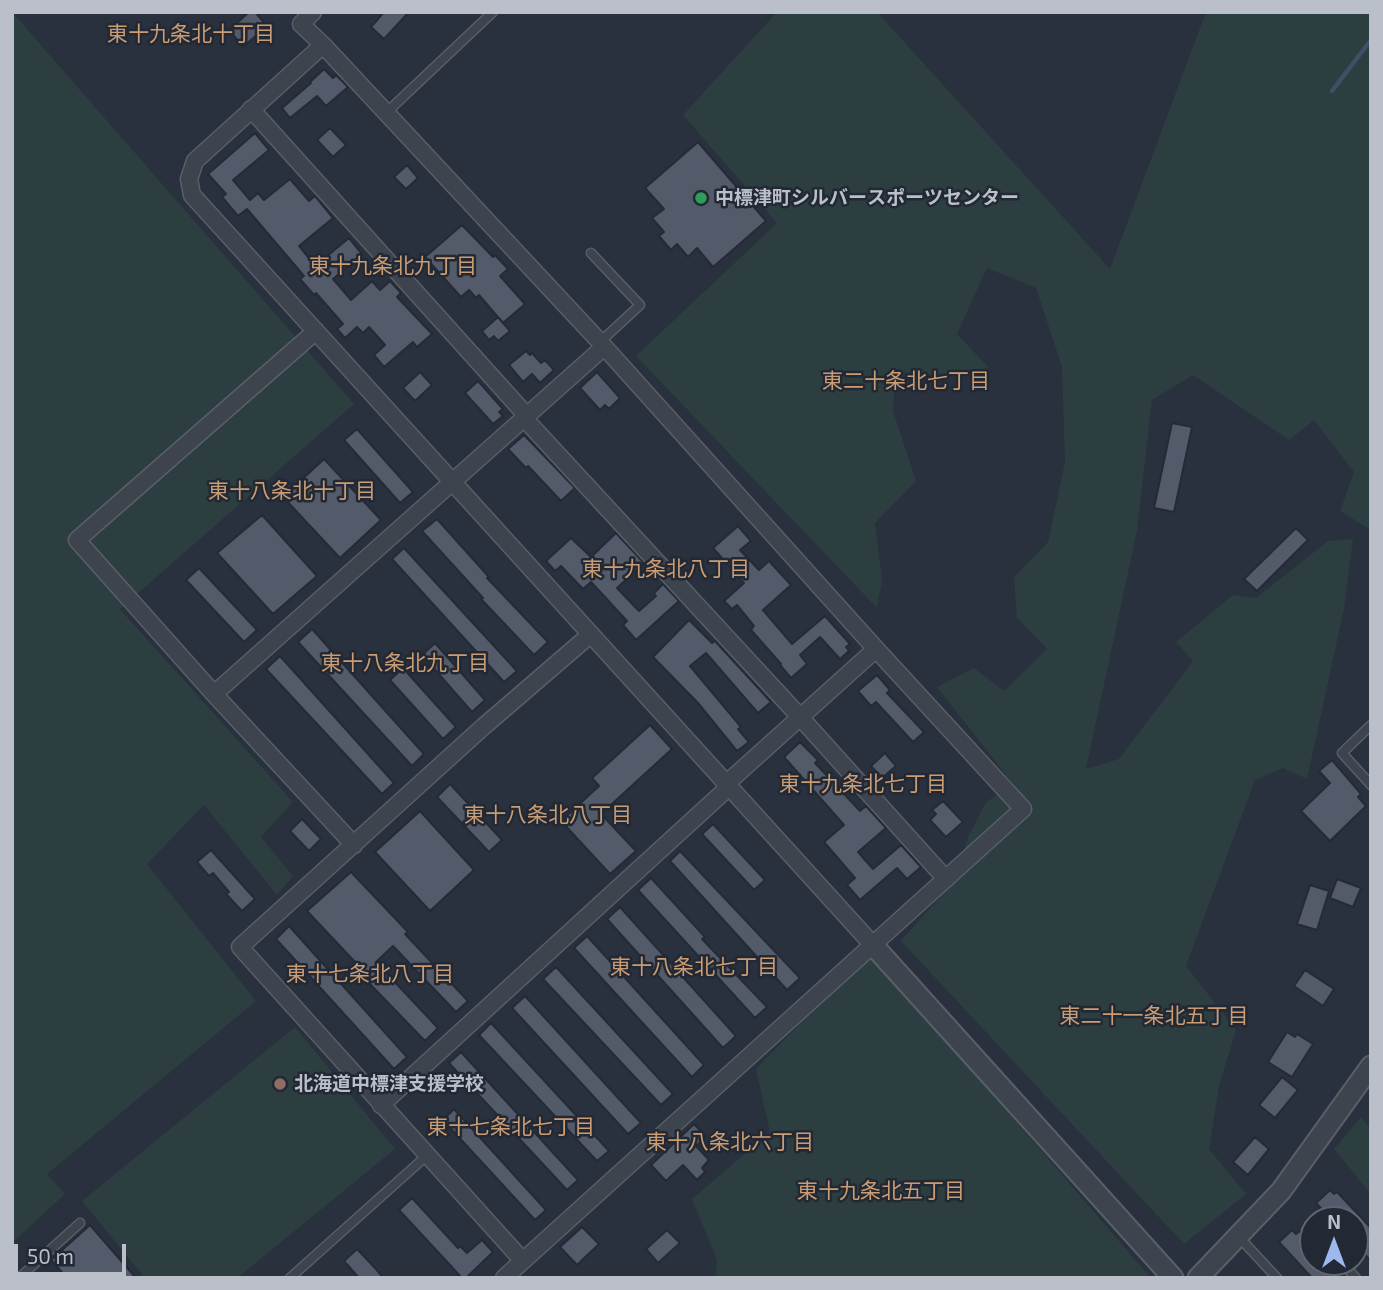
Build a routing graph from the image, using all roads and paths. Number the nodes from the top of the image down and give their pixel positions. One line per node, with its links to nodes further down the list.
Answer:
1 (313, 12): 3 (street)
2 (493, 12): 5 (lane)
3 (323, 46): 4 (street); 5 (street)
4 (251, 109): 7 (street); 9 (street)
5 (386, 113): 8 (street)
6 (591, 253): 8 (lane)
7 (316, 331): 10 (street); 13 (street)
8 (602, 345): 9 (street); 12 (street)
9 (525, 417): 10 (street); 14 (street)
10 (452, 482): 11 (street); 13 (street)
11 (591, 634): 16 (street); 18 (street)
12 (876, 649): 14 (street); 19 (street)
13 (214, 694): 18 (street)
14 (800, 716): 16 (street); 19 (street)
15 (1371, 725): 17 (lane)
16 (728, 785): 20 (street); 22 (street)
17 (1371, 785)
18 (354, 845): 22 (street)
19 (946, 878): 20 (street)
20 (872, 944): 26 (street); 30 (street)
21 (1371, 1066): 25 (street)
22 (381, 1105): 26 (street)
23 (423, 1159): 28 (lane)
24 (80, 1223): 27 (lane)
25 (1238, 1236): 31 (street); 32 (lane)
26 (522, 1268): 29 (street)
27 (19, 1278)
28 (290, 1278)
29 (504, 1278)
30 (1172, 1278)
31 (1198, 1278)
32 (1277, 1278)

